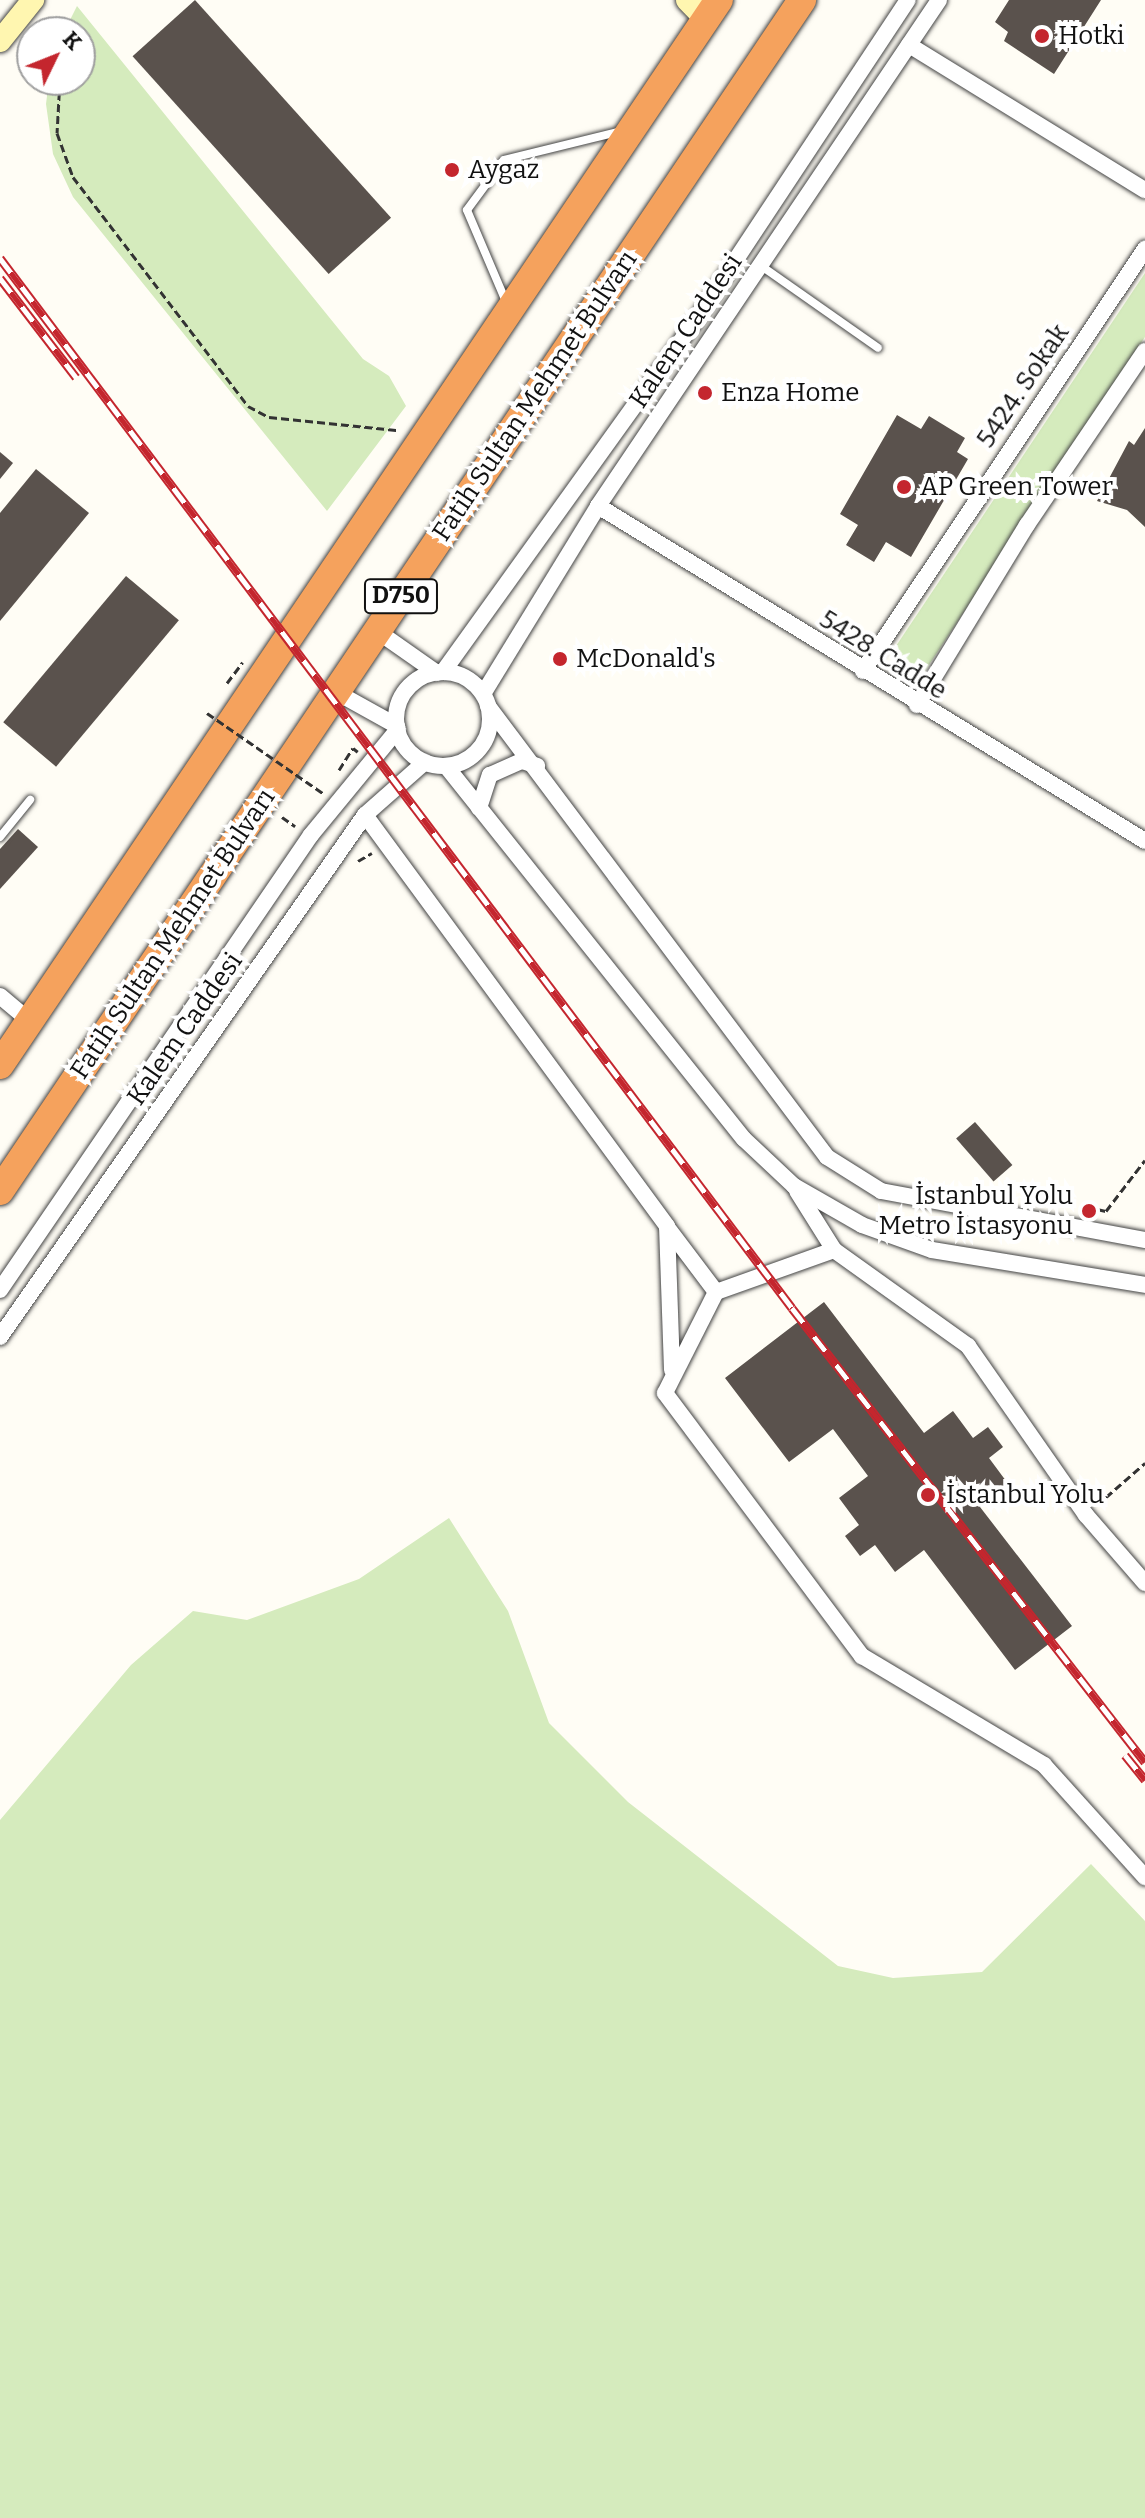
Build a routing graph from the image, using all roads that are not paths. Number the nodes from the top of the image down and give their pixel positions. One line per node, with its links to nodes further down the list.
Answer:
1 (33, 0): 6 (street)
2 (802, 0): 16 (highway, Fatih Sultan Mehmet Bulvarı / D750)
3 (908, 0): 18 (street, Kalem Caddesi)
4 (939, 0): 7 (street, Kalem Caddesi)
5 (704, 7): 8 (highway, D750)
6 (0, 41)
7 (909, 45): 9 (street); 11 (street, Kalem Caddesi)
8 (631, 129): 12 (highway, D750); 12 (lane)
9 (1145, 190)
10 (1145, 249): 17 (street, 5424. Sokak)
11 (759, 265): 13 (lane); 15 (street, Kalem Caddesi)
12 (511, 312): 32 (highway, D750)
13 (878, 348)
14 (1145, 351): 21 (street)
15 (598, 506): 17 (street, 5428. Cadde); 20 (street, Kalem Caddesi)
16 (377, 631): 18 (street); 19 (highway, Fatih Sultan Mehmet Bulvarı / D750)
17 (863, 671): 21 (street, 5428. Cadde)
18 (440, 672): 20 (street); 22 (street)
19 (336, 692): 22 (street); 35 (highway, Fatih Sultan Mehmet Bulvarı / D750)
20 (486, 700): 24 (street); 25 (street)
21 (917, 705): 30 (street, 5428. Cadde)
22 (398, 728): 23 (street); 40 (street, Kalem Caddesi)
23 (425, 762): 24 (street); 28 (street, Kalem Caddesi)
24 (446, 766): 27 (street)
25 (537, 766): 27 (street); 37 (street)
26 (30, 800): 29 (lane)
27 (479, 808): 34 (street)
28 (365, 815): 36 (street); 42 (street, Kalem Caddesi)
29 (0, 837)
30 (1145, 841)
31 (0, 996): 32 (street)
32 (30, 1021): 33 (highway, D750)
33 (0, 1065)
34 (794, 1186): 38 (street); 39 (street)
35 (0, 1191)
36 (667, 1226): 41 (street); 43 (street)
37 (1145, 1240)
38 (834, 1250): 41 (street); 44 (street)
39 (1145, 1285)
40 (0, 1290)
41 (716, 1292): 43 (street)
42 (0, 1337)
43 (672, 1372): 45 (street)
44 (1145, 1583)
45 (1145, 1877)

